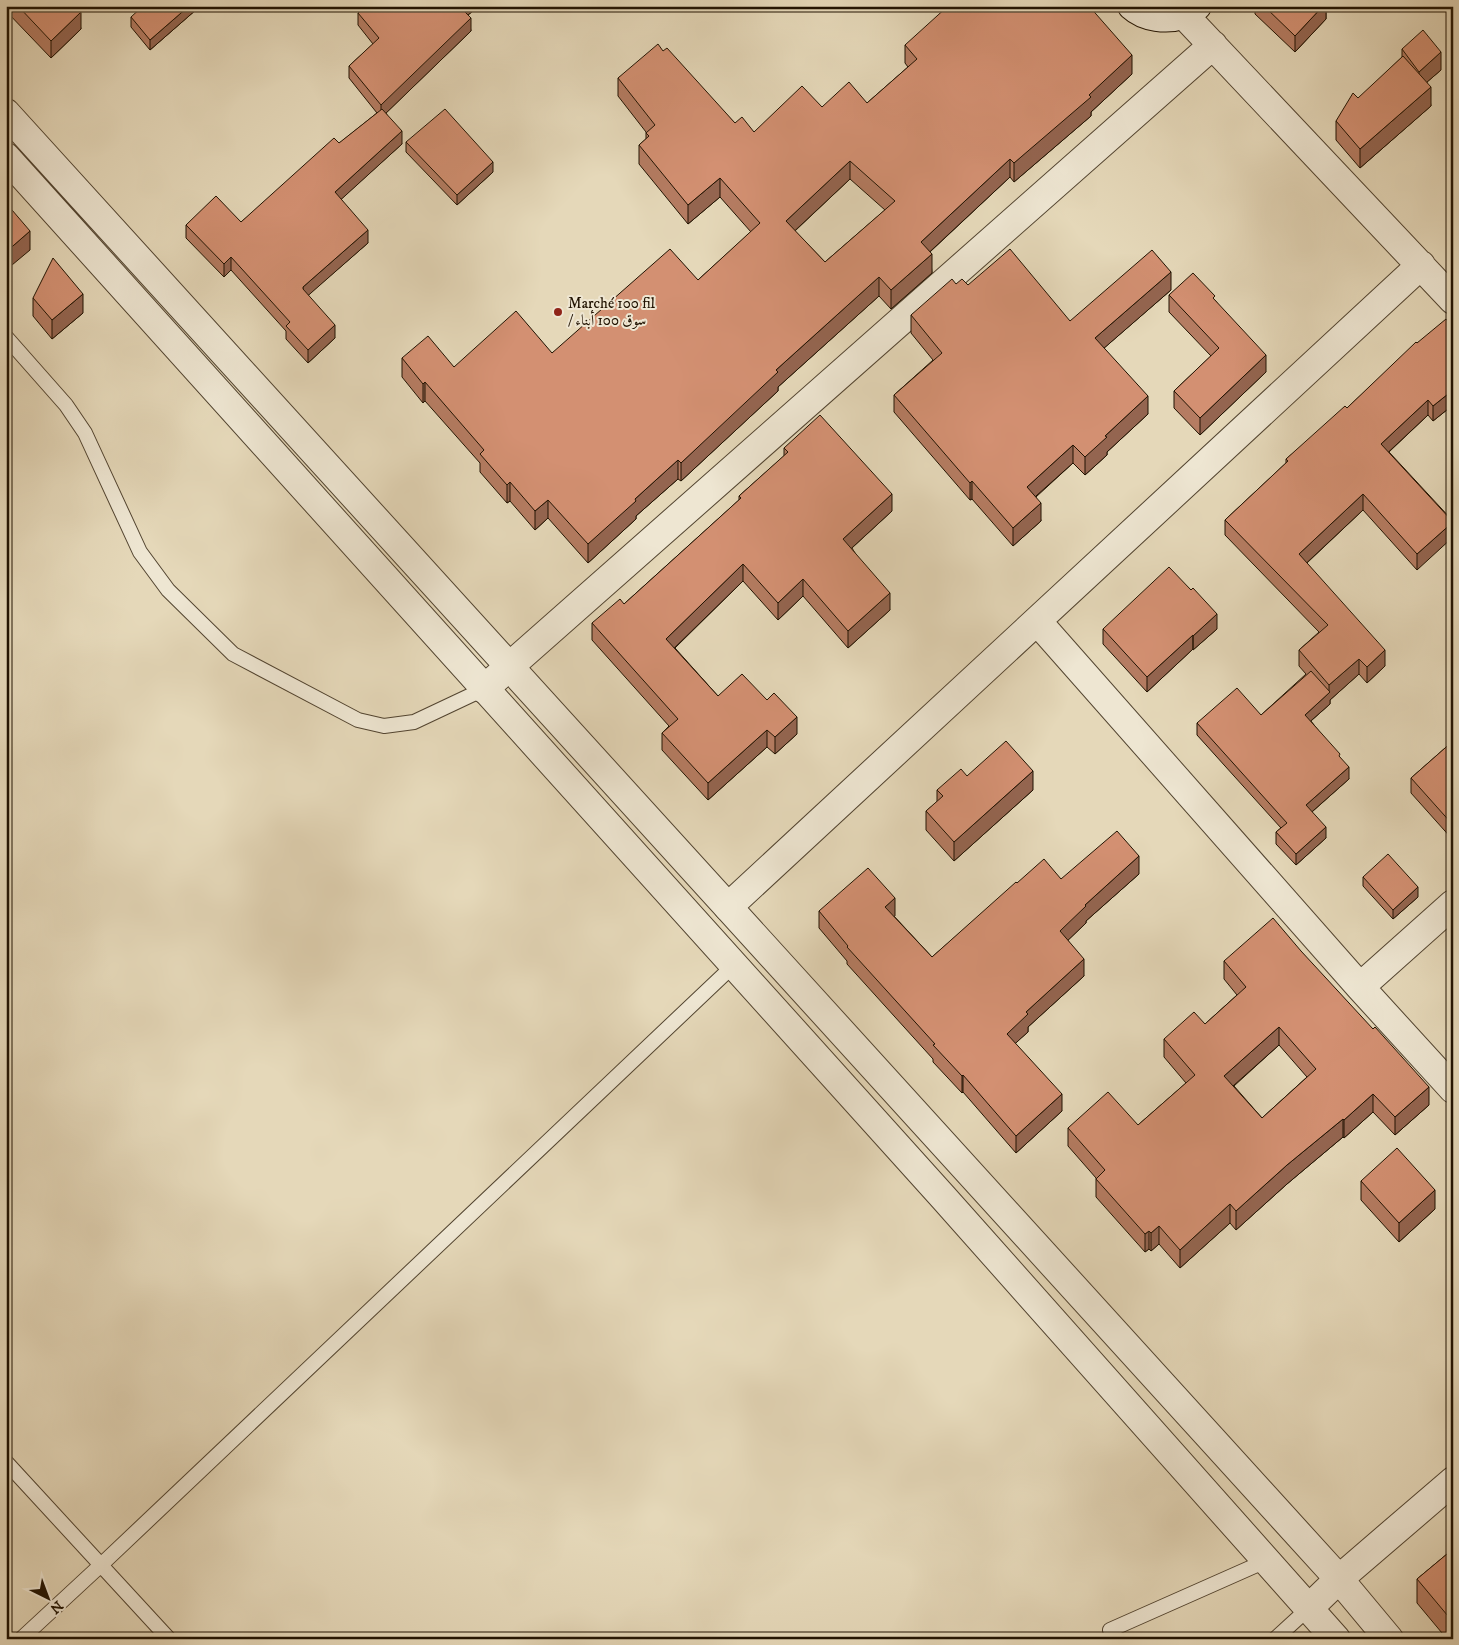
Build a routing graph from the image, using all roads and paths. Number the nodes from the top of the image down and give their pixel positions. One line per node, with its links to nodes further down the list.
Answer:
1 (1132, 6): 2 (street)
2 (1191, 10): 3 (street)
3 (1213, 45): 6 (street); 10 (street)
4 (6, 113): 10 (street)
5 (6, 157): 11 (street)
6 (1421, 264): 7 (street); 9 (street)
7 (1453, 300)
8 (6, 337): 11 (lane)
9 (1037, 622): 13 (street); 15 (street)
10 (510, 667): 11 (street); 13 (street)
11 (484, 689): 14 (street)
12 (1453, 904): 15 (street)
13 (728, 907): 21 (street)
14 (734, 965): 19 (street); 20 (lane)
15 (1360, 987): 16 (street)
16 (1453, 1089)
17 (6, 1462): 20 (lane)
18 (1453, 1482): 21 (street)
19 (1268, 1560): 22 (street); 23 (lane)
20 (102, 1564): 24 (lane); 25 (lane)
21 (1339, 1579): 22 (street); 28 (street)
22 (1310, 1607): 26 (lane); 27 (street)
23 (1110, 1630)
24 (21, 1639)
25 (169, 1639)
26 (1275, 1639)
27 (1336, 1639)
28 (1388, 1639)

